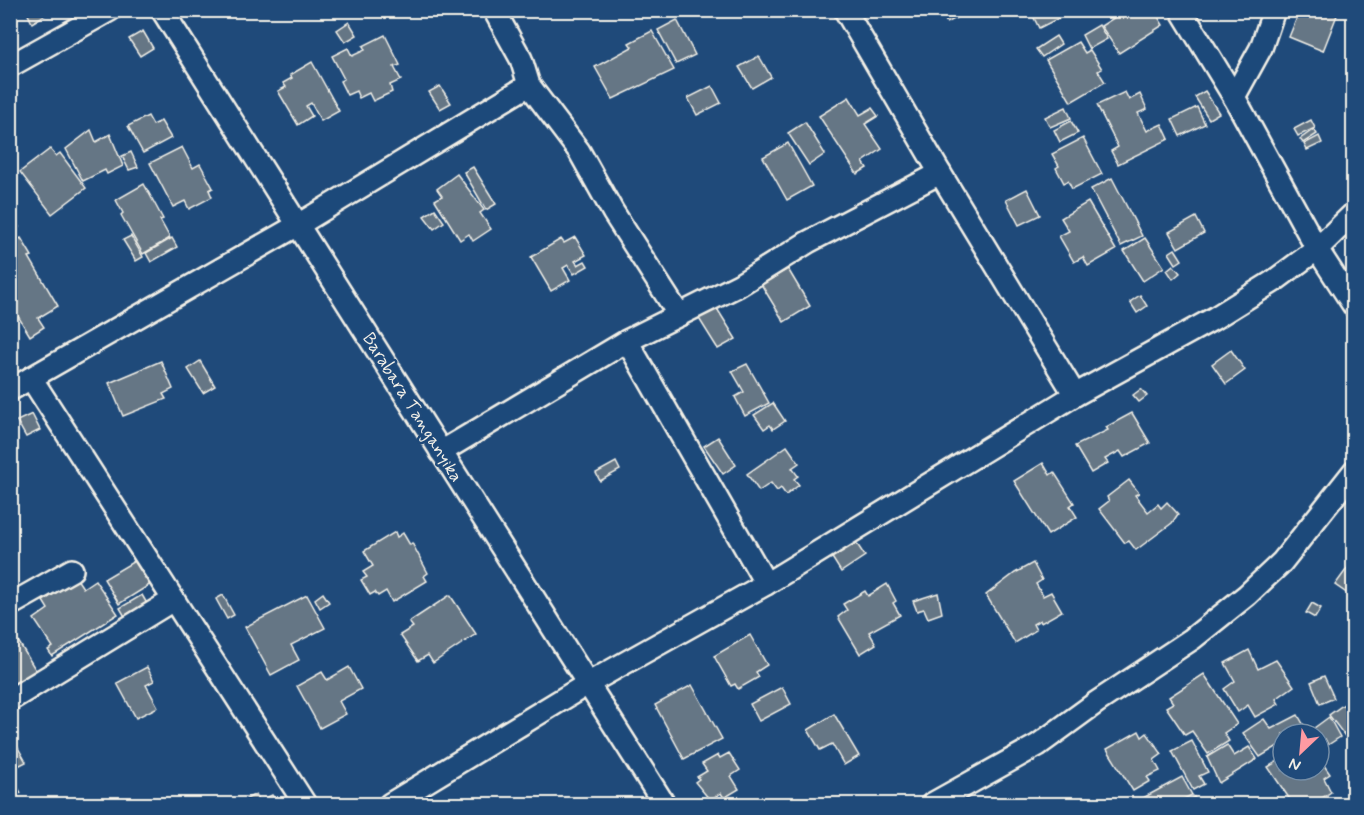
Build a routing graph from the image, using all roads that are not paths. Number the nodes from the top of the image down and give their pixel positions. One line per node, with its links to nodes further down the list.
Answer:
1 (110, 10): 7 (street)
2 (162, 10): 12 (street, Barabara Tanganyika)
3 (494, 10): 8 (street)
4 (845, 10): 10 (street)
5 (1181, 10): 9 (street)
6 (1274, 10): 9 (street)
7 (10, 66)
8 (529, 85): 12 (street); 15 (street)
9 (1234, 97): 13 (street)
10 (940, 173): 15 (street); 19 (street)
11 (1353, 213): 13 (street)
12 (298, 225): 17 (street); 20 (street, Barabara Tanganyika)
13 (1317, 249): 14 (street); 19 (street)
14 (1353, 306)
15 (679, 315): 16 (street)
16 (627, 341): 20 (street); 23 (street)
17 (31, 378): 18 (street); 24 (street)
18 (10, 390)
19 (1075, 395): 23 (street)
20 (441, 452): 26 (street, Barabara Tanganyika)
21 (1353, 471): 31 (street)
22 (72, 570): 25 (street)
23 (766, 584): 26 (street)
24 (173, 600): 27 (street); 28 (street)
25 (10, 605)
26 (589, 683): 29 (street); 30 (street, Barabara Tanganyika)
27 (10, 700)
28 (305, 804)
29 (390, 804)
30 (664, 804)
31 (932, 804)

